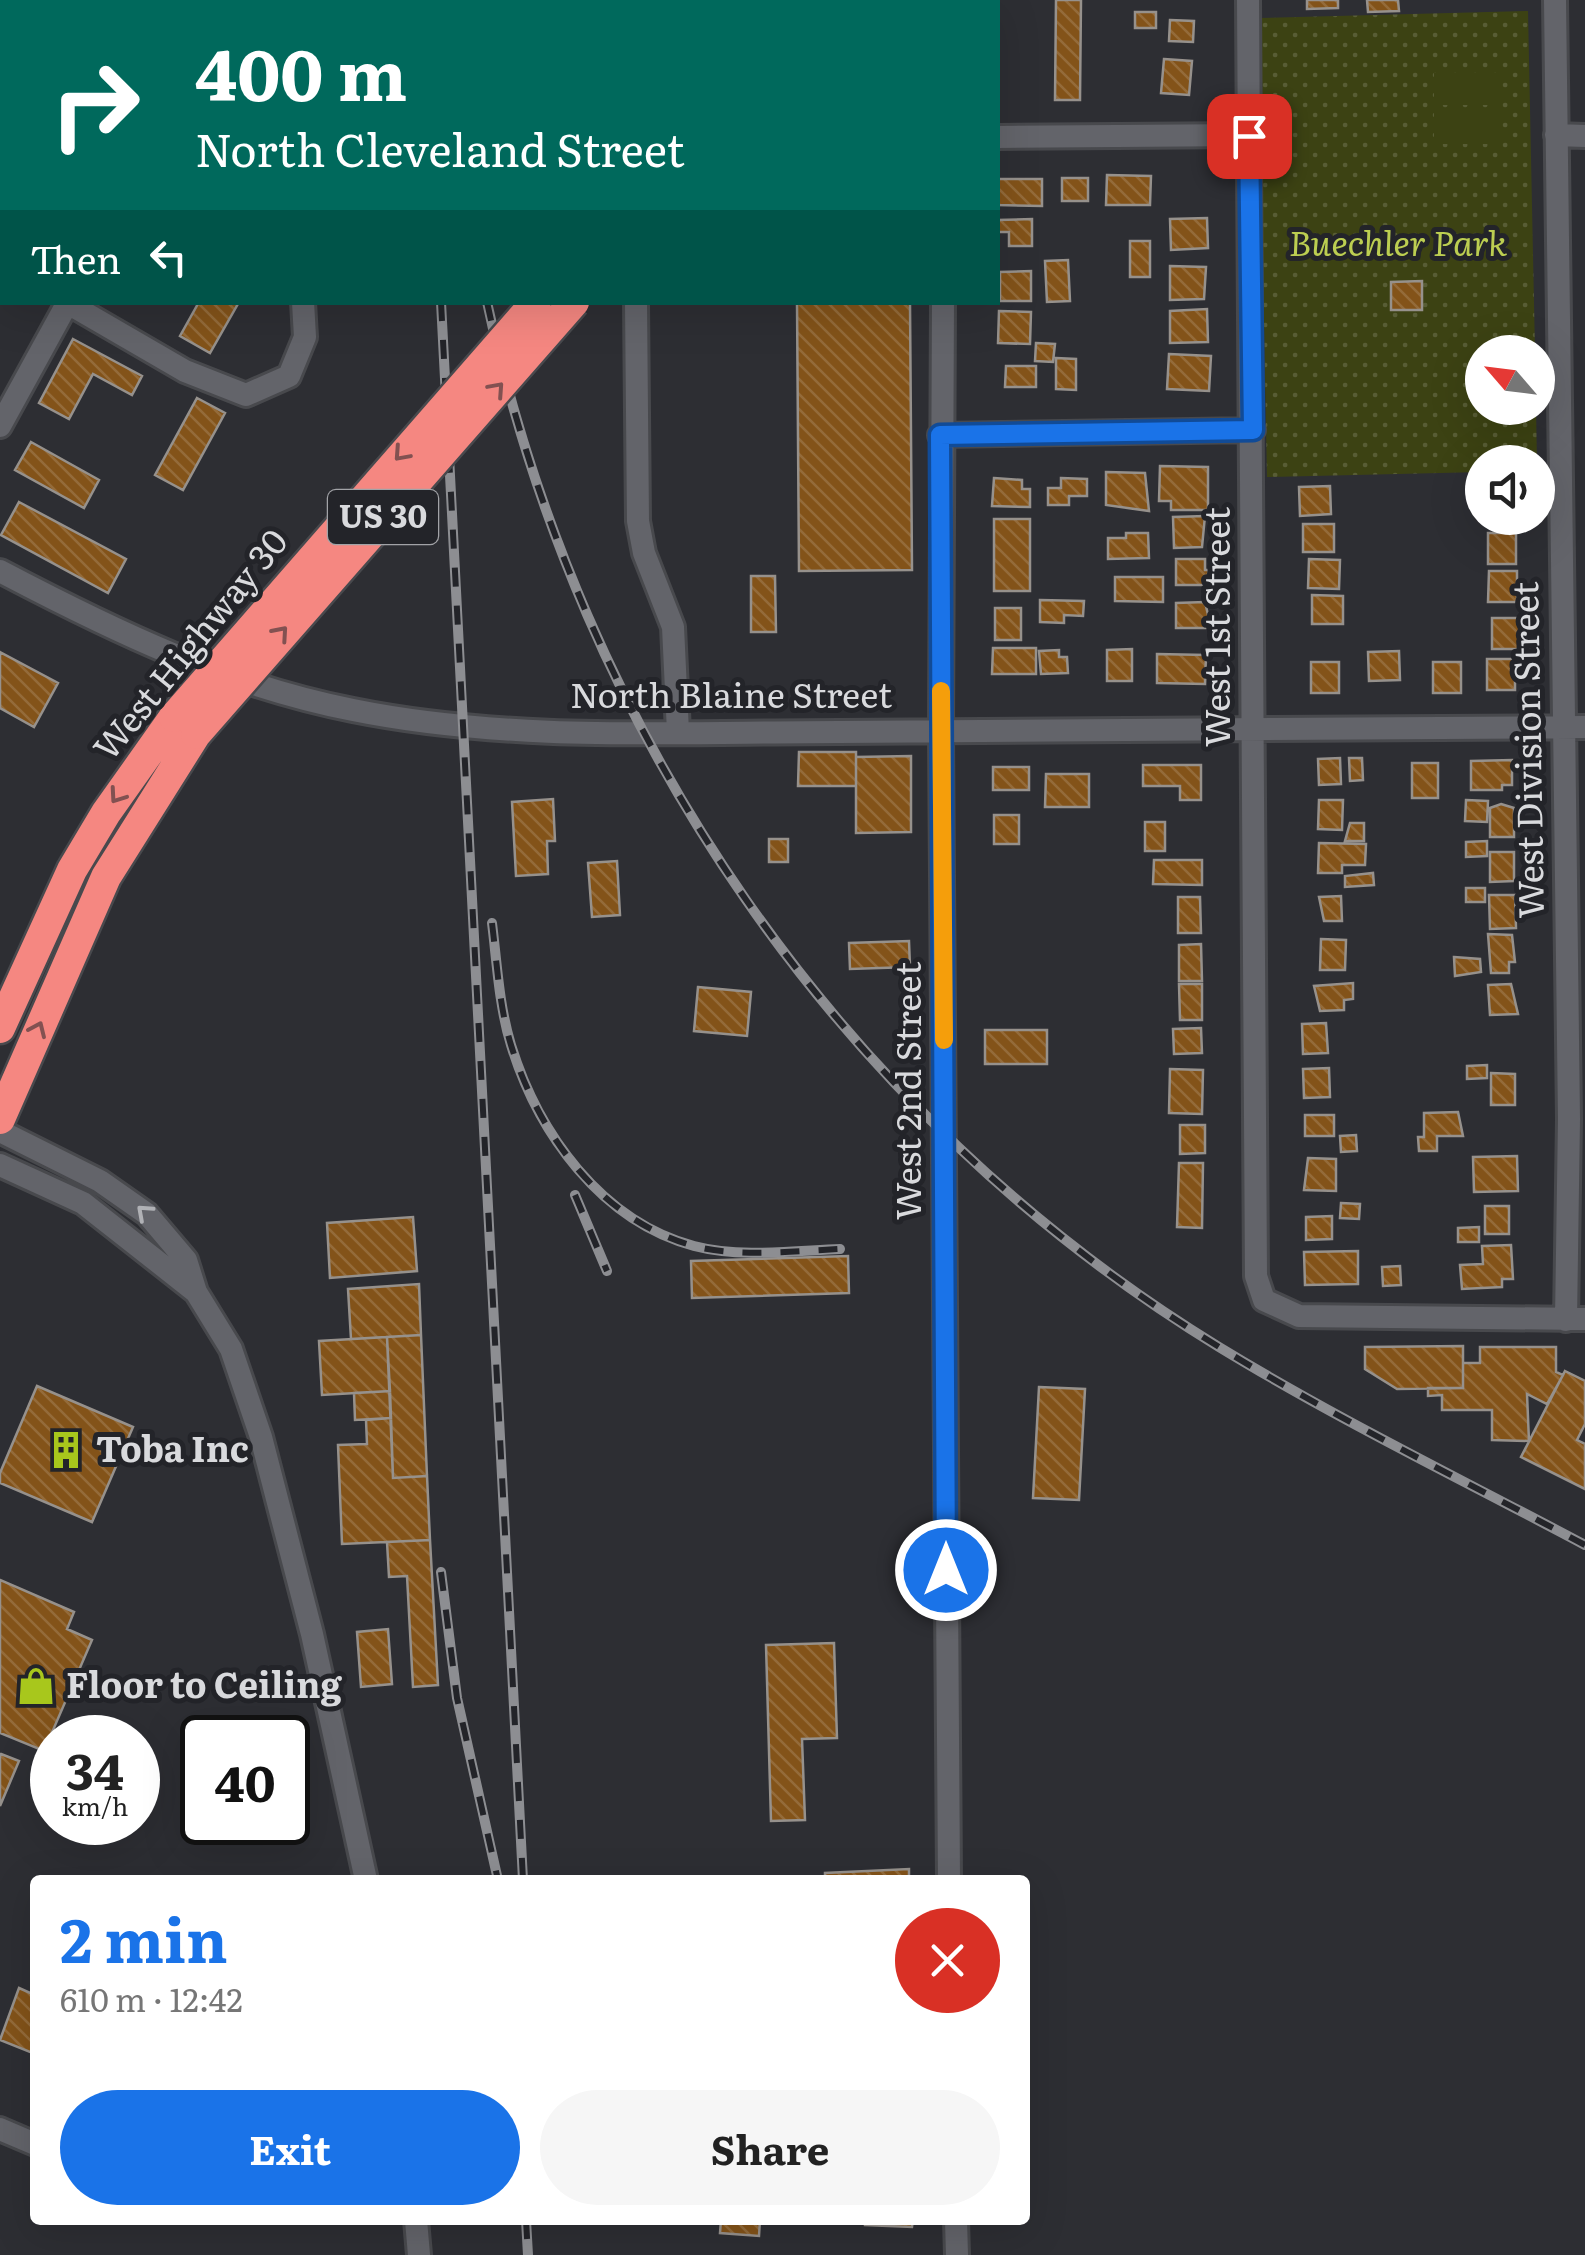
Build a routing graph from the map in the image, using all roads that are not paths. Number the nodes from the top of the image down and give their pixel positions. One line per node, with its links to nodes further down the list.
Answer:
1 (1248, 0): 4 (street, West 1st Street)
2 (1555, 0): 5 (street, West Division Street)
3 (1000, 136): 4 (street)
4 (1249, 136): 15 (street, West 1st Street)
5 (1556, 136): 6 (street); 19 (street, West Division Street)
6 (1585, 136)
7 (66, 305): 14 (street)
8 (70, 305): 9 (street)
9 (302, 305)
10 (534, 305): 18 (highway, West Highway 30 / US 30, one-way to 18, bridge)
11 (571, 305): 18 (highway, West Highway 30 / US 30, one-way to 11, bridge)
12 (636, 305): 21 (street)
13 (943, 305): 16 (street, West 2nd Street)
14 (0, 426)
15 (1253, 430): 16 (street); 20 (street, West 1st Street)
16 (940, 435): 22 (street, West 2nd Street)
17 (0, 571): 21 (street, North Blaine Street)
18 (185, 726): 23 (highway, West Highway 30 / US 30, one-way to 23); 24 (highway, West Highway 30 / US 30, one-way to 18)
19 (1574, 727): 20 (street, North Blaine Street); 28 (street, West Division Street)
20 (1252, 729): 22 (street, North Blaine Street); 28 (street, West 1st Street)
21 (678, 732): 22 (street, North Blaine Street)
22 (941, 732): 30 (street, West 2nd Street)
23 (0, 1028)
24 (0, 1118)
25 (0, 1131): 27 (street, one-way to 25)
26 (0, 1165): 27 (street)
27 (196, 1292): 29 (street)
28 (1576, 1319)
29 (365, 1875)
30 (949, 1875)
31 (0, 2128): 32 (street)
32 (30, 2142)
33 (416, 2225): 35 (street)
34 (956, 2225): 36 (street)
35 (419, 2255)
36 (957, 2255)

